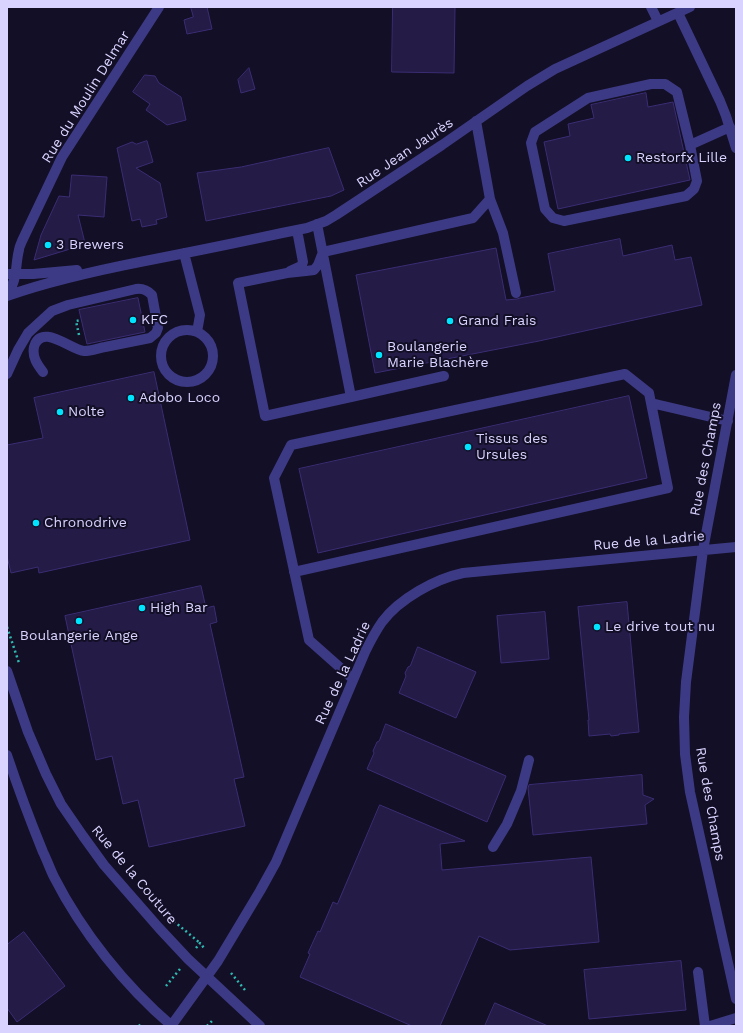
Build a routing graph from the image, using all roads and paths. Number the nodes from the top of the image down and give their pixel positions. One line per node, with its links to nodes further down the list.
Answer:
1 (160, 7): 17 (street, Rue du Moulin Delmar)
2 (651, 7): 5 (street)
3 (690, 7): 4 (street, Rue Jean Jaurès)
4 (678, 13): 5 (street, Rue Jean Jaurès); 7 (street)
5 (658, 21): 6 (street, Rue Jean Jaurès)
6 (476, 121): 10 (street); 11 (street, Rue Jean Jaurès)
7 (733, 131): 8 (street); 9 (street)
8 (690, 145): 8 (street)
9 (736, 148)
10 (490, 199): 13 (street); 19 (street)
11 (317, 224): 12 (street, Rue Jean Jaurès); 13 (street)
12 (297, 230): 14 (street, Rue Jean Jaurès); 16 (street)
13 (323, 252): 16 (street); 26 (street)
14 (184, 253): 15 (street, Rue Jean Jaurès); 21 (street)
15 (115, 267): 17 (street, Rue Jean Jaurès); 20 (street, Rue Jean Jaurès)
16 (287, 273): 26 (street)
17 (11, 275): 18 (street, Rue du Moulin Delmar)
18 (7, 293)
19 (516, 293)
20 (7, 296)
21 (197, 332): 21 (street)
22 (43, 372): 23 (street)
23 (7, 374)
24 (736, 375): 28 (street, Rue des Champs)
25 (444, 376): 26 (street)
26 (351, 397)
27 (651, 403): 28 (street); 31 (street); 31 (street)
28 (728, 420): 30 (street, Rue des Champs)
29 (736, 547): 30 (street, Rue de la Ladrie)
30 (703, 550): 35 (street, Rue de la Ladrie); 49 (street, Rue des Champs)
31 (294, 572): 35 (street)
32 (7, 627): 33 (path)
33 (21, 667)
34 (7, 672): 46 (street, Rue de la Couture)
35 (354, 679): 46 (street, Rue de la Ladrie)
36 (7, 755): 54 (street)
37 (529, 760): 38 (street)
38 (493, 847)
39 (166, 914): 40 (path)
40 (200, 943): 41 (path); 42 (path)
41 (204, 948)
42 (196, 949)
43 (182, 967): 47 (path)
44 (698, 972): 57 (street)
45 (231, 973): 48 (path)
46 (208, 977): 54 (street, Rue de la Ladrie); 56 (street, Rue de la Couture)
47 (166, 986)
48 (241, 993)
49 (736, 999)
50 (736, 1018): 58 (street)
51 (214, 1019): 55 (path)
52 (142, 1022): 53 (path)
53 (139, 1026)
54 (172, 1026)
55 (207, 1026)
56 (260, 1026)
57 (706, 1026)
58 (710, 1026)

